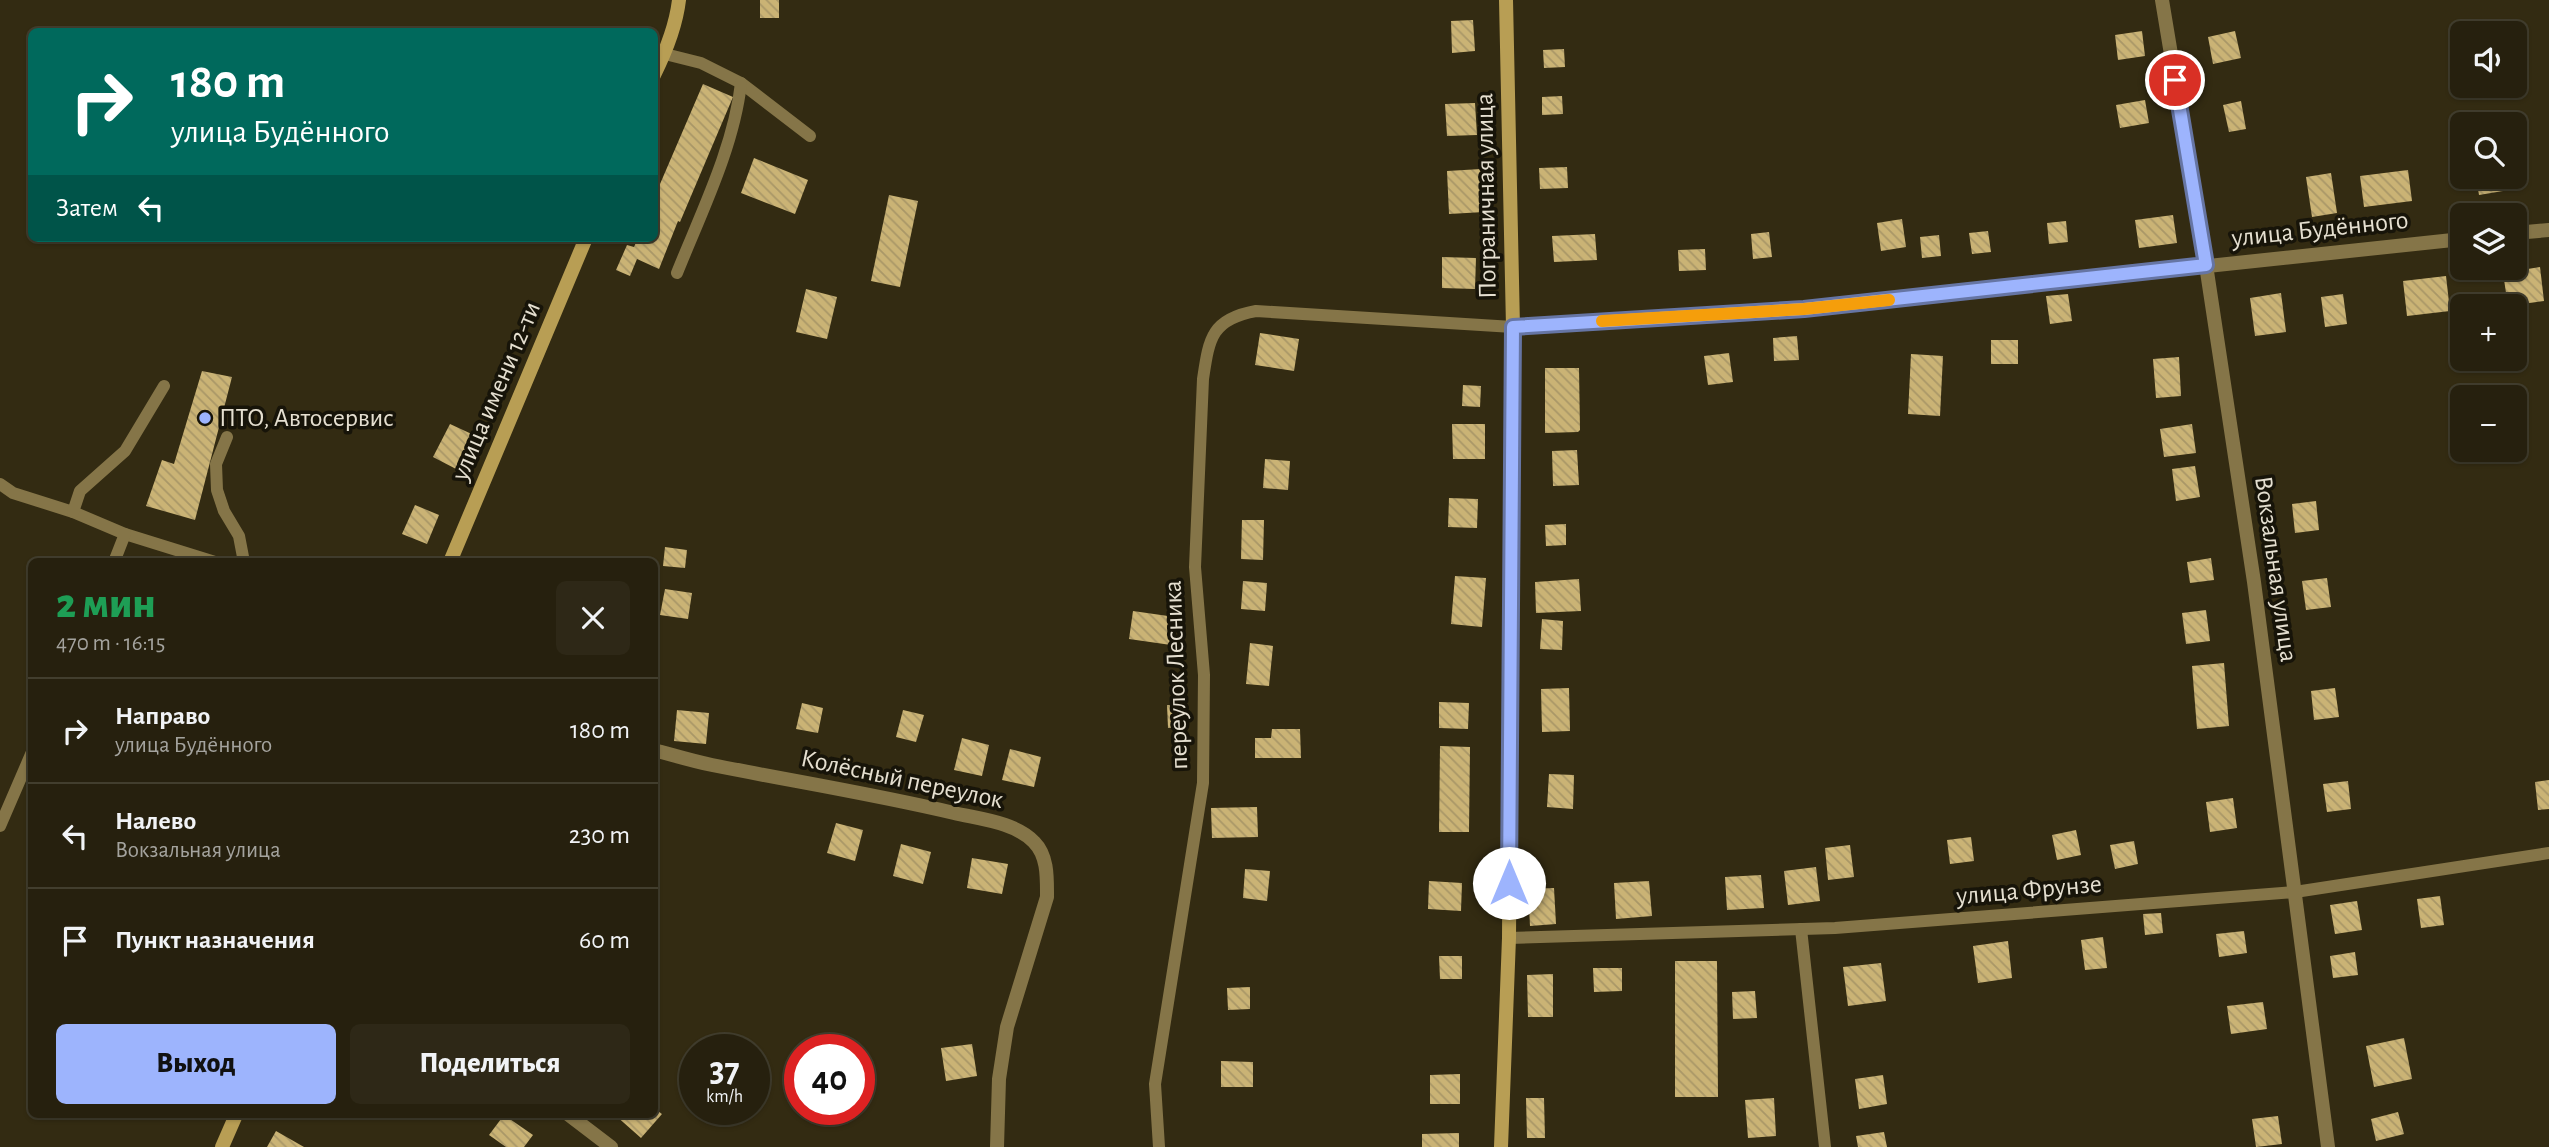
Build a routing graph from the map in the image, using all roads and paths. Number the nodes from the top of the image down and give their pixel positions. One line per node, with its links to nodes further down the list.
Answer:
1 (679, 0): 4 (street)
2 (1506, 0): 14 (street, Пограничная улица)
3 (2162, 0): 12 (street, Вокзальная улица)
4 (665, 54): 5 (street); 6 (lane)
5 (658, 67)
6 (741, 83): 7 (lane); 13 (lane)
7 (810, 136)
8 (2549, 230): 9 (street)
9 (2527, 232)
10 (2450, 240): 12 (street, улица Будённого)
11 (584, 242): 23 (street, улица имени 12-ти)
12 (2206, 265): 14 (street, улица Будённого); 28 (street, Вокзальная улица)
13 (677, 273)
14 (1513, 327): 30 (street, Пограничная улица); 36 (lane, переулок Лесника)
15 (164, 386): 18 (lane)
16 (227, 437): 22 (lane)
17 (0, 484): 18 (lane)
18 (73, 512): 19 (lane)
19 (125, 534): 20 (lane); 21 (lane)
20 (116, 558)
21 (202, 558)
22 (243, 558)
23 (452, 558)
24 (658, 751): 35 (street, Колёсный переулок)
25 (28, 761): 26 (lane)
26 (0, 826)
27 (2549, 853): 28 (lane, улица Фрунзе)
28 (2295, 892): 29 (lane, улица Фрунзе); 39 (street, Вокзальная улица)
29 (1801, 929): 30 (lane, улица Фрунзе); 38 (lane)
30 (1509, 938): 37 (street, Пограничная улица)
31 (235, 1118): 33 (street)
32 (573, 1118): 34 (street)
33 (222, 1147)
34 (611, 1147)
35 (997, 1147)
36 (1159, 1147)
37 (1501, 1147)
38 (1825, 1147)
39 (2328, 1147)

